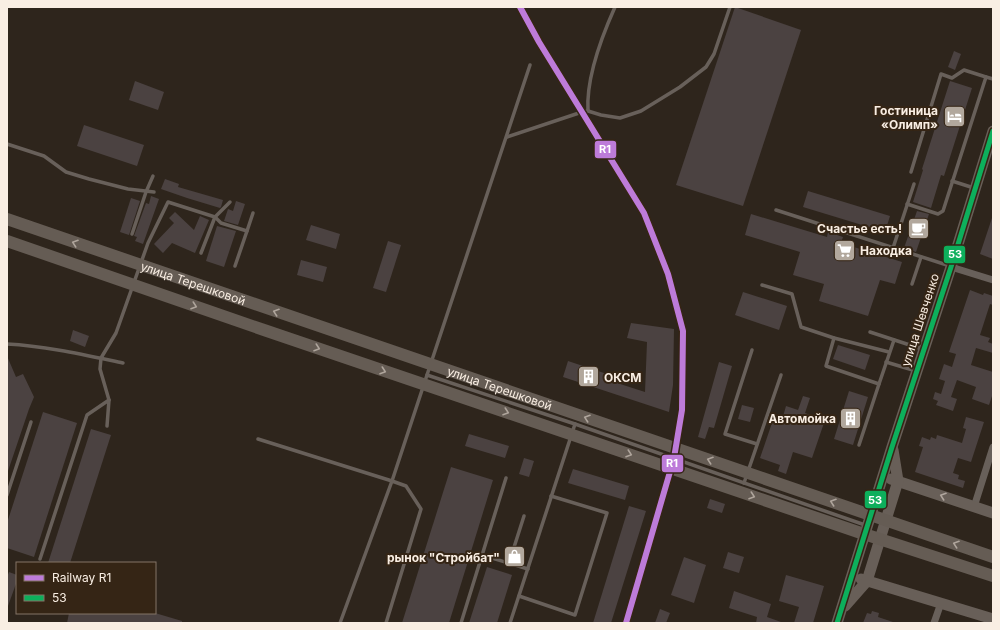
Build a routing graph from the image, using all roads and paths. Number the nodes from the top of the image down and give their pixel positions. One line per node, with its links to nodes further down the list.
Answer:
1 (615, 7): 6 (lane)
2 (730, 7): 6 (lane)
3 (530, 65): 8 (lane)
4 (986, 77): 5 (lane); 10 (lane); 12 (lane)
5 (993, 79)
6 (588, 111): 8 (lane)
7 (993, 131): 14 (main road, улица Шевченко)
8 (507, 137): 45 (lane)
9 (7, 144): 15 (lane)
10 (911, 172)
11 (153, 176): 15 (lane)
12 (952, 181): 14 (lane); 18 (lane)
13 (914, 184): 18 (lane)
14 (975, 189): 30 (main road, улица Шевченко)
15 (146, 192): 16 (lane); 24 (lane)
16 (154, 192)
17 (230, 202): 21 (lane)
18 (907, 204): 26 (lane)
19 (776, 210): 26 (lane)
20 (253, 212): 23 (lane)
21 (215, 217): 23 (lane); 27 (lane); 41 (lane)
22 (7, 219): 69 (main road, улица Терешковой, one-way to 22)
23 (247, 231): 29 (lane)
24 (132, 234)
25 (7, 241): 74 (main road, улица Терешковой, one-way to 74)
26 (893, 248): 28 (lane)
27 (201, 253)
28 (921, 258): 30 (lane); 32 (lane)
29 (236, 266)
30 (951, 267): 31 (street); 39 (main road, улица Шевченко)
31 (993, 280)
32 (912, 284)
33 (762, 285): 35 (lane)
34 (870, 332): 36 (lane)
35 (834, 338): 40 (lane); 47 (lane)
36 (894, 340): 39 (lane); 40 (lane)
37 (7, 344): 41 (lane)
38 (752, 350): 53 (lane)
39 (924, 350): 44 (main road, улица Шевченко)
40 (889, 352): 42 (lane)
41 (101, 358): 43 (lane); 48 (lane)
42 (886, 362): 44 (lane); 47 (lane)
43 (123, 364)
44 (917, 372): 55 (main road, улица Шевченко)
45 (427, 374): 50 (lane); 59 (lane)
46 (781, 375): 53 (lane)
47 (879, 384): 54 (lane)
48 (109, 400): 51 (lane); 70 (lane)
49 (31, 422): 62 (lane)
50 (575, 424): 61 (lane); 63 (lane)
51 (107, 426)
52 (258, 440): 59 (lane)
53 (757, 444): 61 (lane)
54 (859, 445)
55 (892, 447): 57 (main road, улица Шевченко); 60 (main road, улица Шевченко)
56 (993, 447): 64 (street)
57 (883, 477): 60 (main road); 67 (main road, улица Шевченко)
58 (506, 478): 68 (lane)
59 (392, 481): 80 (lane); 81 (lane)
60 (898, 481): 64 (main road, one-way to 60); 75 (main road, улица Шевченко)
61 (744, 483): 67 (lane)
62 (7, 495)
63 (551, 496): 72 (lane); 76 (lane)
64 (974, 507): 65 (main road)
65 (993, 514)
66 (524, 516): 71 (lane)
67 (868, 526): 73 (main road, улица Шевченко)
68 (482, 554): 71 (lane); 82 (lane)
69 (993, 557)
70 (40, 559)
71 (509, 563): 72 (lane)
72 (528, 569): 76 (lane)
73 (853, 576): 75 (main road); 78 (main road, улица Шевченко)
74 (993, 576)
75 (867, 581): 77 (main road); 78 (main road, улица Шевченко)
76 (519, 596): 83 (lane)
77 (941, 603): 79 (main road); 85 (street)
78 (842, 609): 84 (main road, улица Шевченко)
79 (993, 619)
80 (340, 623)
81 (386, 623)
82 (461, 623)
83 (510, 623)
84 (837, 623)
85 (934, 623)

